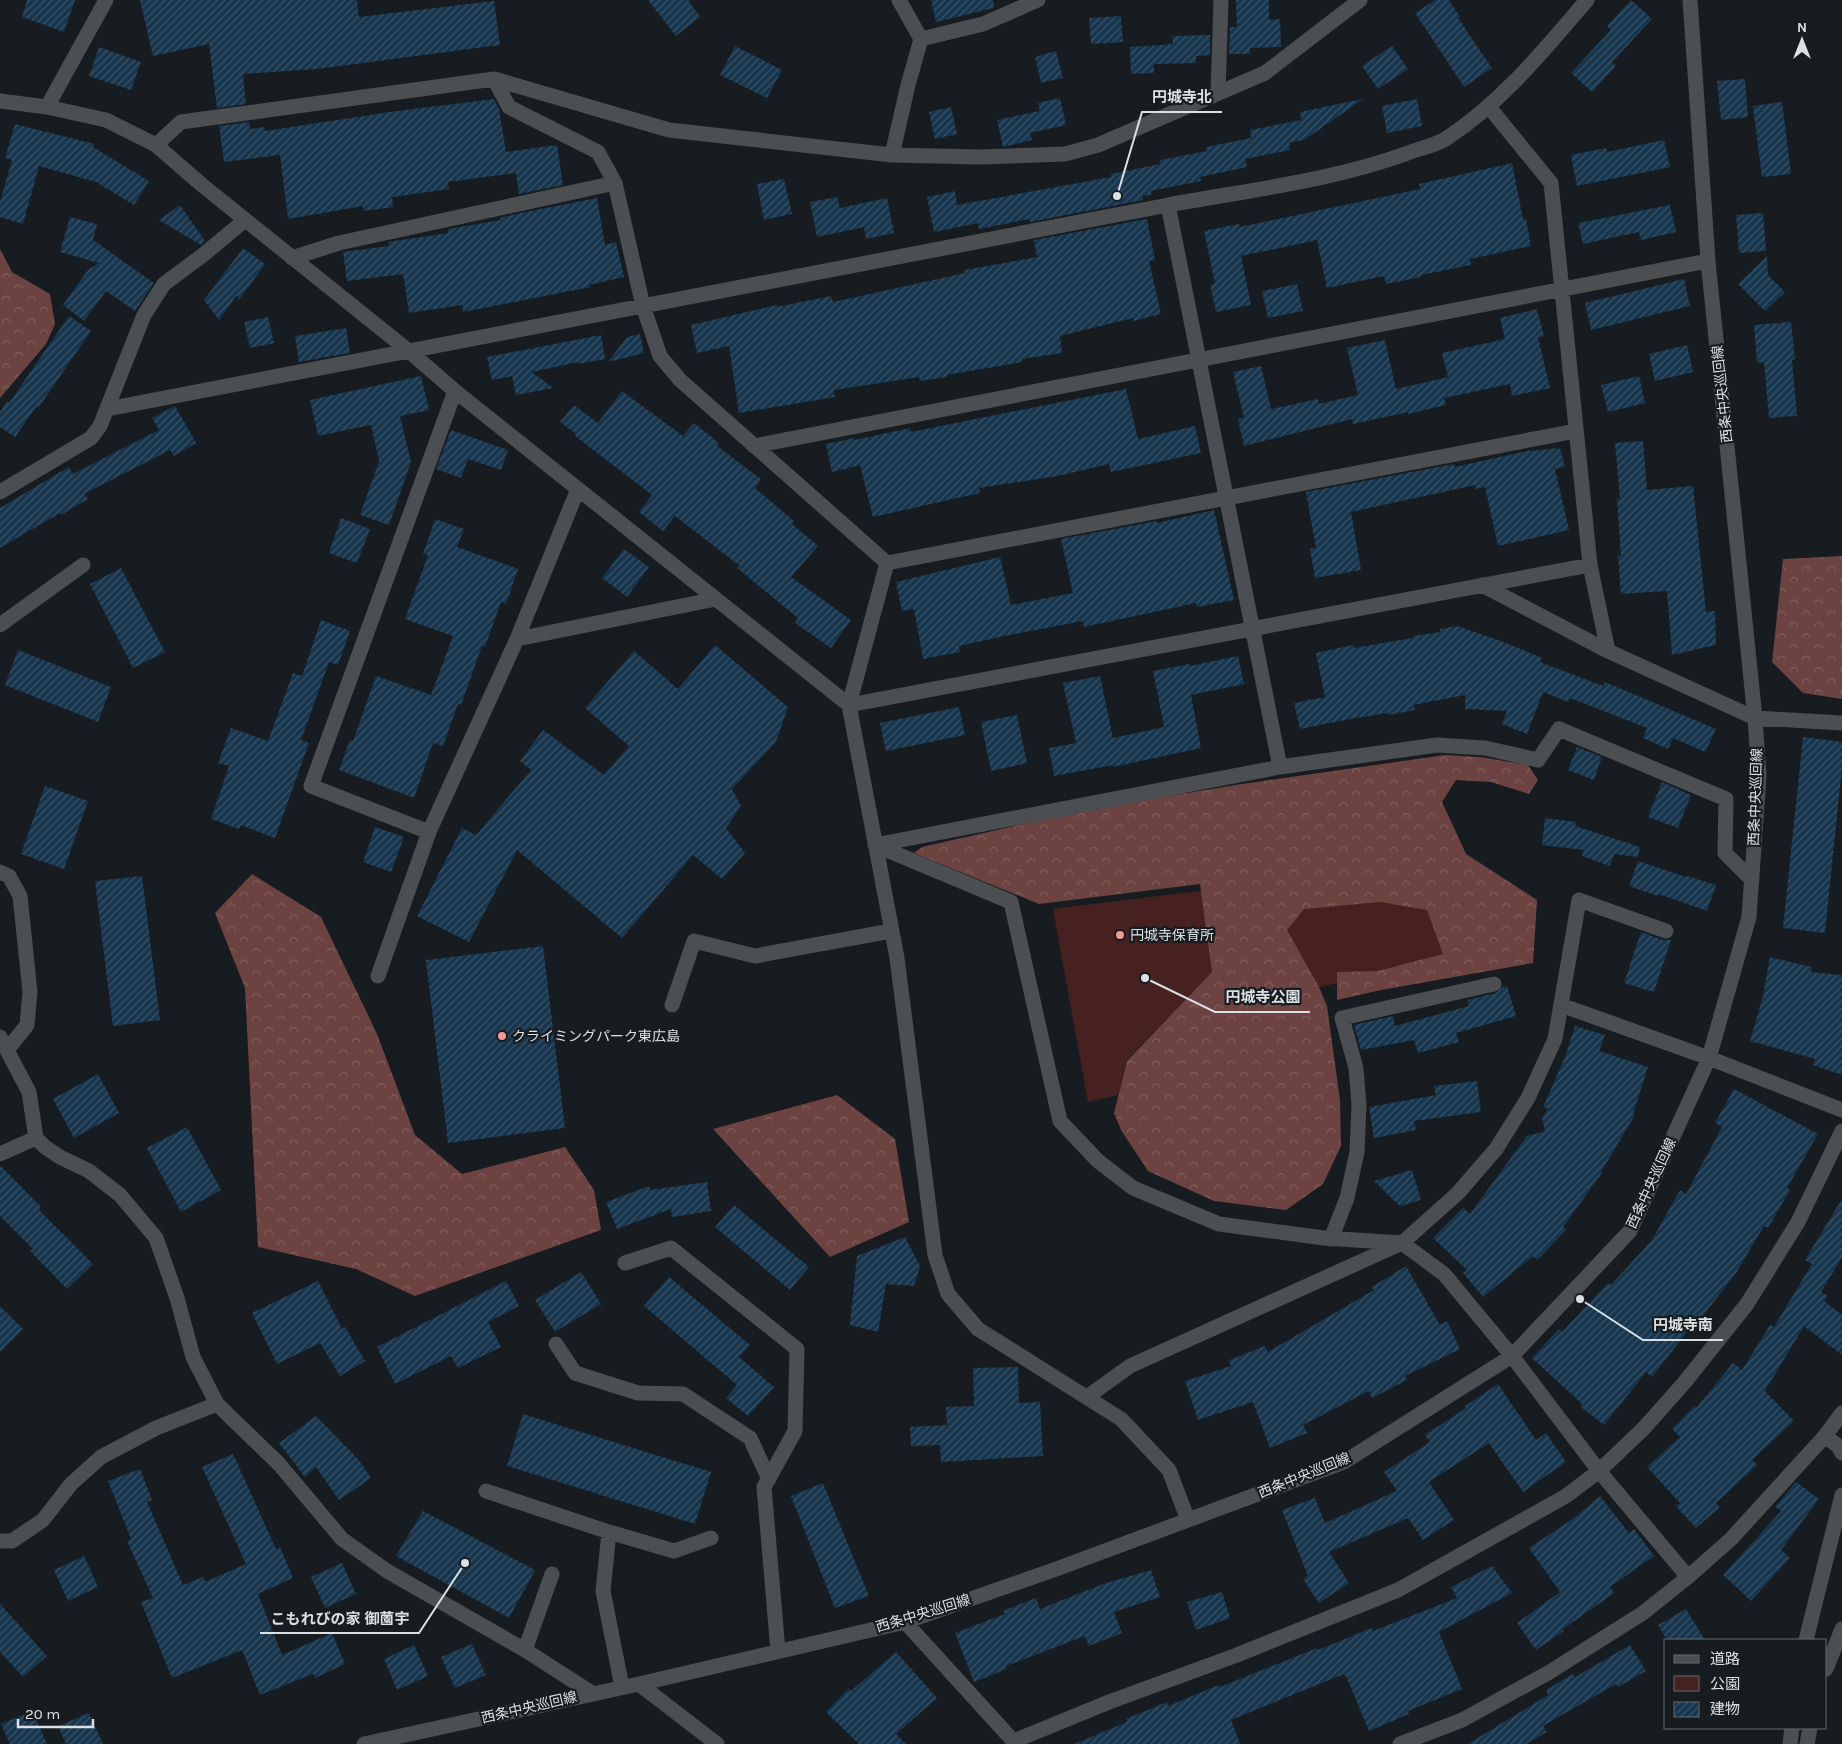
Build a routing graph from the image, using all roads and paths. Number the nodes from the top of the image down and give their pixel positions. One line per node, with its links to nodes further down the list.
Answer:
1 (106, 0): 12 (street)
2 (899, 0): 8 (street)
3 (1038, 0): 8 (street)
4 (1221, 0): 10 (street)
5 (1360, 0): 10 (street)
6 (1587, 0): 13 (street)
7 (1690, 0): 20 (street, 西条中央巡回線)
8 (921, 39): 15 (street)
9 (494, 79): 14 (street); 15 (street); 16 (street)
10 (1218, 93): 15 (street)
11 (0, 101): 12 (street)
12 (47, 106): 14 (street)
13 (1489, 106): 17 (street); 21 (street)
14 (156, 146): 18 (street)
15 (892, 155)
16 (615, 183): 19 (street); 22 (street)
17 (1168, 205): 22 (street); 24 (street)
18 (245, 220): 19 (street); 26 (street)
19 (292, 258): 23 (street)
20 (1708, 261): 21 (street); 42 (street, 西条中央巡回線)
21 (1562, 290): 24 (street); 27 (street)
22 (643, 306): 23 (street); 28 (street)
23 (410, 352): 25 (street); 26 (street)
24 (1200, 359): 28 (street); 31 (street)
25 (455, 391): 29 (street); 45 (street)
26 (107, 410): 30 (street)
27 (1576, 431): 31 (street); 34 (street)
28 (754, 446): 32 (street)
29 (578, 489): 36 (street); 39 (street)
30 (0, 492)
31 (1227, 498): 32 (street); 38 (street)
32 (887, 563): 41 (street)
33 (83, 565): 37 (street)
34 (1590, 565): 35 (street); 40 (street)
35 (1482, 585): 38 (street); 40 (street)
36 (716, 599): 39 (street); 41 (street)
37 (0, 626)
38 (1254, 629): 41 (street); 44 (street)
39 (517, 639): 45 (street)
40 (1608, 651): 42 (street)
41 (849, 705): 46 (street)
42 (1755, 718): 43 (street); 48 (street, 西条中央巡回線)
43 (1842, 723)
44 (1280, 767): 46 (street); 48 (street)
45 (429, 832): 51 (street)
46 (875, 845): 49 (street); 61 (street)
47 (0, 872): 55 (street)
48 (1752, 880): 56 (street, 西条中央巡回線)
49 (892, 931): 53 (street); 66 (street)
50 (1666, 931): 54 (street)
51 (378, 976)
52 (1494, 984): 61 (street)
53 (672, 1005)
54 (1561, 1005): 56 (street); 62 (street)
55 (3, 1044): 59 (street)
56 (1709, 1058): 57 (street); 65 (street, 西条中央巡回線)
57 (1842, 1110)
58 (1842, 1132): 71 (street)
59 (36, 1138): 60 (street); 67 (street)
60 (0, 1154)
61 (1331, 1238): 62 (street)
62 (1402, 1243): 65 (street); 66 (street)
63 (625, 1263): 72 (street)
64 (556, 1344): 72 (street)
65 (1512, 1356): 71 (street); 75 (street, 西条中央巡回線)
66 (1087, 1397): 75 (street)
67 (217, 1404): 78 (street); 84 (street)
68 (1842, 1413): 69 (street)
69 (1825, 1436): 70 (street); 80 (street)
70 (1842, 1453)
71 (1599, 1471): 80 (street); 92 (street)
72 (769, 1478): 85 (street)
73 (486, 1490): 76 (street)
74 (1842, 1495): 83 (street)
75 (1188, 1520): 81 (street, 西条中央巡回線)
76 (608, 1532): 77 (street); 88 (street)
77 (711, 1538)
78 (0, 1541)
79 (552, 1574): 84 (street)
80 (1688, 1577): 95 (street)
81 (905, 1622): 85 (street, 西条中央巡回線); 92 (street)
82 (1842, 1629): 86 (street)
83 (1806, 1639)
84 (525, 1650): 89 (street)
85 (778, 1651): 87 (street, 西条中央巡回線)
86 (1827, 1666)
87 (639, 1684): 88 (street, 西条中央巡回線); 94 (street)
88 (622, 1687): 89 (street, 西条中央巡回線)
89 (592, 1693): 93 (street, 西条中央巡回線)
90 (1792, 1729): 96 (street)
91 (1810, 1729): 97 (street)
92 (1015, 1742)
93 (364, 1744)
94 (717, 1744)
95 (1400, 1744)
96 (1790, 1744)
97 (1807, 1744)

